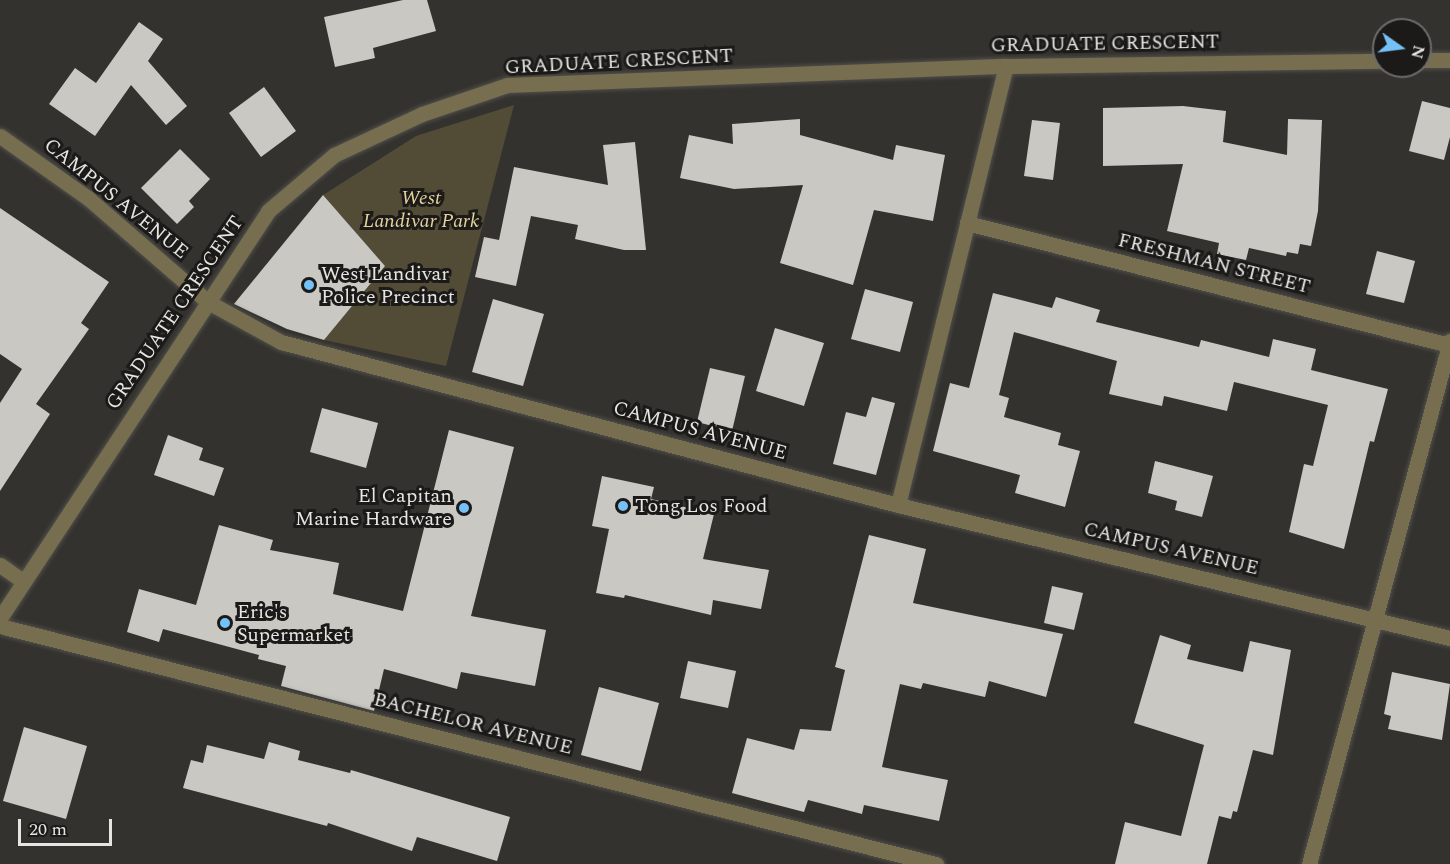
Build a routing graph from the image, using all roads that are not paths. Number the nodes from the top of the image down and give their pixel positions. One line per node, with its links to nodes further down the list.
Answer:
1 (1432, 60): 2 (street)
2 (1450, 60)
3 (1372, 61): 4 (street, GRADUATE CRESCENT)
4 (1006, 66): 6 (street); 7 (street, GRADUATE CRESCENT)
5 (0, 136): 7 (street, CAMPUS AVENUE)
6 (967, 223): 8 (street, FRESHMAN STREET); 9 (street)
7 (208, 302): 9 (street, CAMPUS AVENUE); 11 (street, GRADUATE CRESCENT)
8 (1450, 344): 13 (street)
9 (897, 505): 13 (street, CAMPUS AVENUE)
10 (0, 565): 11 (street)
11 (23, 581): 12 (street, GRADUATE CRESCENT)
12 (0, 618)
13 (1376, 620): 15 (street, CAMPUS AVENUE); 17 (street)
14 (0, 626): 16 (street, BACHELOR AVENUE)
15 (1450, 638)
16 (936, 864)
17 (1308, 864)

